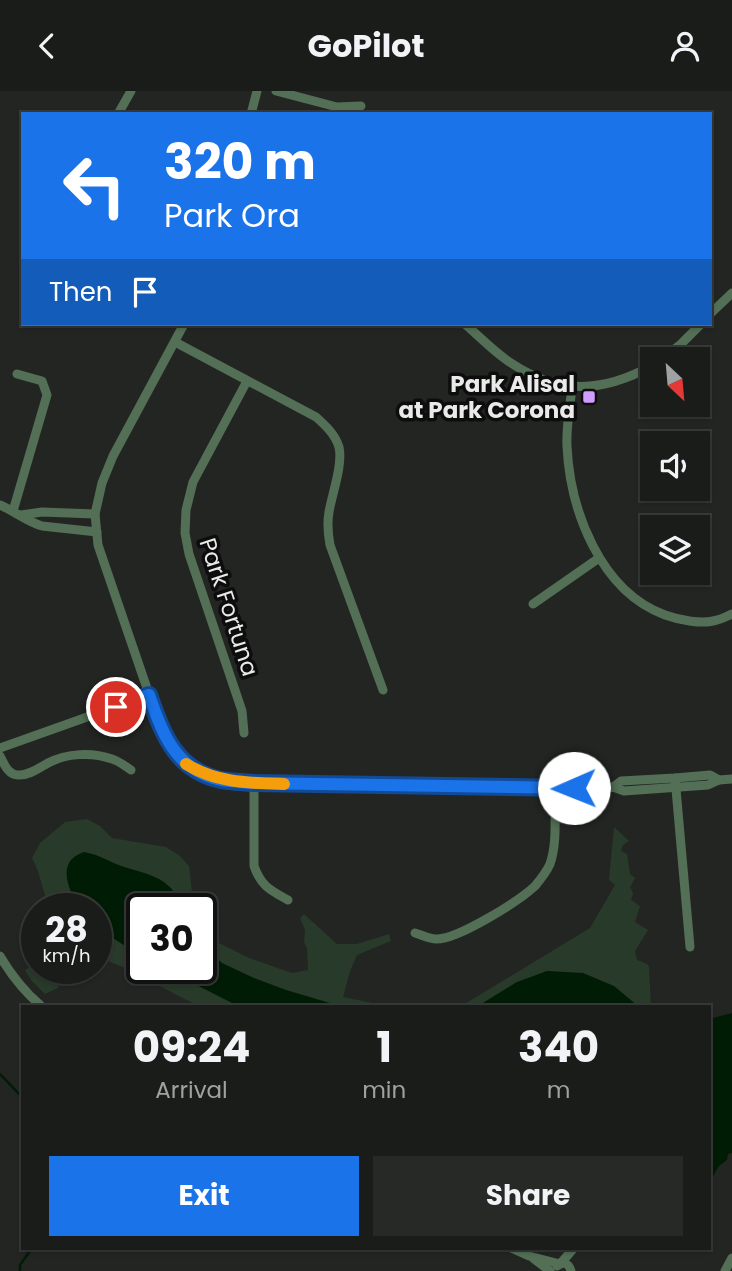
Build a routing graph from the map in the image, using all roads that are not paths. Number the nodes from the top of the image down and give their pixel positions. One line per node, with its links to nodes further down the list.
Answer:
1 (131, 91): 5 (street)
2 (257, 91): 6 (street)
3 (276, 91): 4 (street)
4 (361, 106)
5 (119, 112)
6 (252, 112)
7 (732, 293): 8 (street)
8 (712, 312)
9 (183, 326): 12 (street)
10 (467, 326): 17 (street)
11 (699, 326): 13 (street)
12 (175, 342): 16 (street); 20 (street)
13 (677, 347)
14 (640, 372): 17 (street)
15 (17, 374): 19 (street)
16 (247, 381): 25 (street); 27 (street, Park Fortuna)
17 (572, 387): 22 (street)
18 (0, 505): 19 (street)
19 (17, 513): 20 (street); 21 (street)
20 (95, 514): 21 (street)
21 (97, 532): 26 (street)
22 (599, 558): 23 (street); 24 (street)
23 (533, 604)
24 (732, 614)
25 (383, 689)
26 (149, 695): 28 (street); 34 (street)
27 (244, 733)
28 (0, 748)
29 (0, 756): 30 (street)
30 (131, 770)
31 (675, 778): 33 (street); 35 (street); 36 (street)
32 (732, 779): 33 (street)
33 (719, 780): 36 (street)
34 (254, 783): 37 (street); 38 (street)
35 (613, 787): 36 (street); 37 (street)
36 (676, 788): 40 (street)
37 (555, 789): 39 (street)
38 (288, 900)
39 (415, 933)
40 (690, 947)
41 (0, 957): 42 (street)
42 (40, 1005)
43 (516, 1250): 47 (street)
44 (572, 1250): 47 (street)
45 (574, 1250): 48 (street)
46 (732, 1258): 49 (street)
47 (555, 1269): 48 (street)
48 (572, 1270)
49 (725, 1271)

